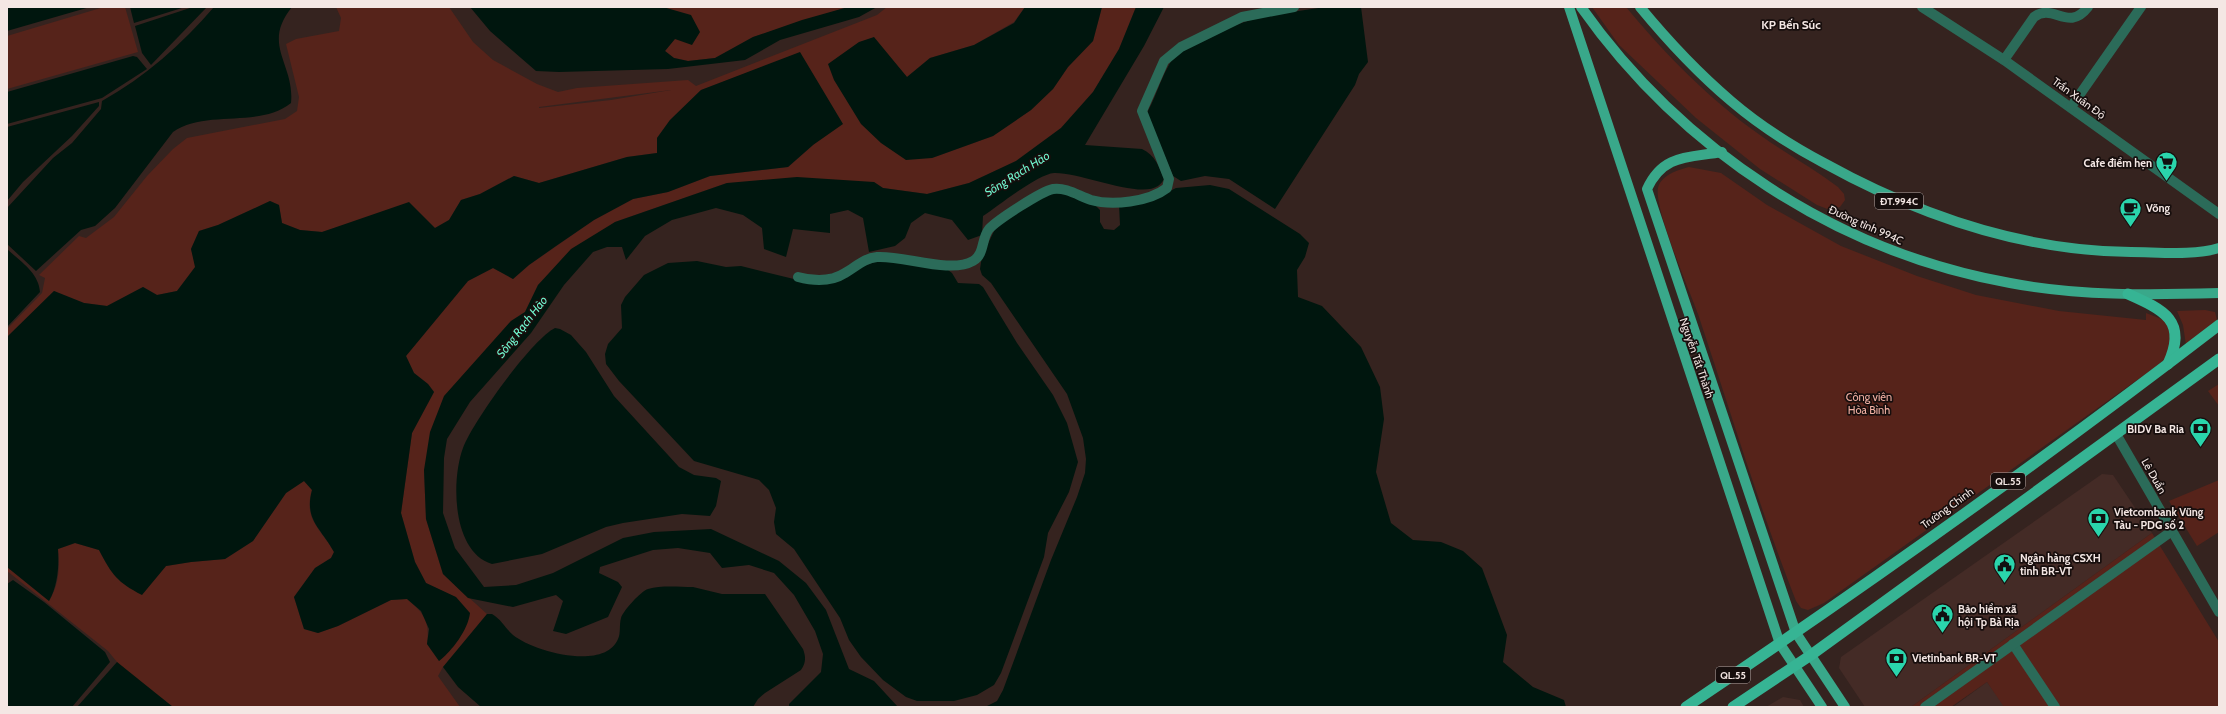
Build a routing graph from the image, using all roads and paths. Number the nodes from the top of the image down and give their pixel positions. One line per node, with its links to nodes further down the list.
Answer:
1 (1294, 7): 15 (street)
2 (1568, 7): 12 (main road, Nguyễn Tất Thành)
3 (1581, 7): 10 (main road, Đường tỉnh 994C)
4 (1640, 7): 14 (main road, ĐT.994C)
5 (1922, 7): 8 (street, Trần Xuân Độ)
6 (2088, 7): 8 (street)
7 (2141, 7): 9 (street)
8 (2004, 60): 9 (street, Trần Xuân Độ)
9 (2071, 107): 13 (street, Trần Xuân Độ)
10 (1722, 152): 11 (main road); 17 (main road, Đường tỉnh 994C)
11 (1647, 189): 12 (main road); 24 (main road, Nguyễn Tất Thành)
12 (1630, 195): 25 (main road, Nguyễn Tất Thành)
13 (2219, 214)
14 (2219, 248)
15 (798, 277)
16 (2219, 293): 17 (main road, Đường tỉnh 994C)
17 (2128, 294): 20 (highway)
18 (2219, 325): 20 (highway, Trường Chinh / QL.55)
19 (2219, 359): 21 (highway, QL.55)
20 (2167, 365): 24 (highway, Trường Chinh / QL.55)
21 (2116, 434): 22 (street, Lê Duẩn); 27 (highway, QL.55)
22 (2172, 531): 23 (street, Lê Duẩn); 26 (street)
23 (2219, 612)
24 (1796, 633): 25 (highway, Trường Chinh / QL.55); 27 (main road, Nguyễn Tất Thành)
25 (1780, 644): 28 (main road, Nguyễn Tất Thành); 29 (highway, Trường Chinh / QL.55)
26 (2013, 644): 33 (street); 34 (street)
27 (1811, 655): 28 (highway, QL.55); 32 (main road, Nguyễn Tất Thành)
28 (1795, 666): 30 (highway, QL.55); 31 (main road, Nguyễn Tất Thành)
29 (1686, 707)
30 (1733, 707)
31 (1822, 707)
32 (1846, 707)
33 (1925, 707)
34 (2055, 707)

